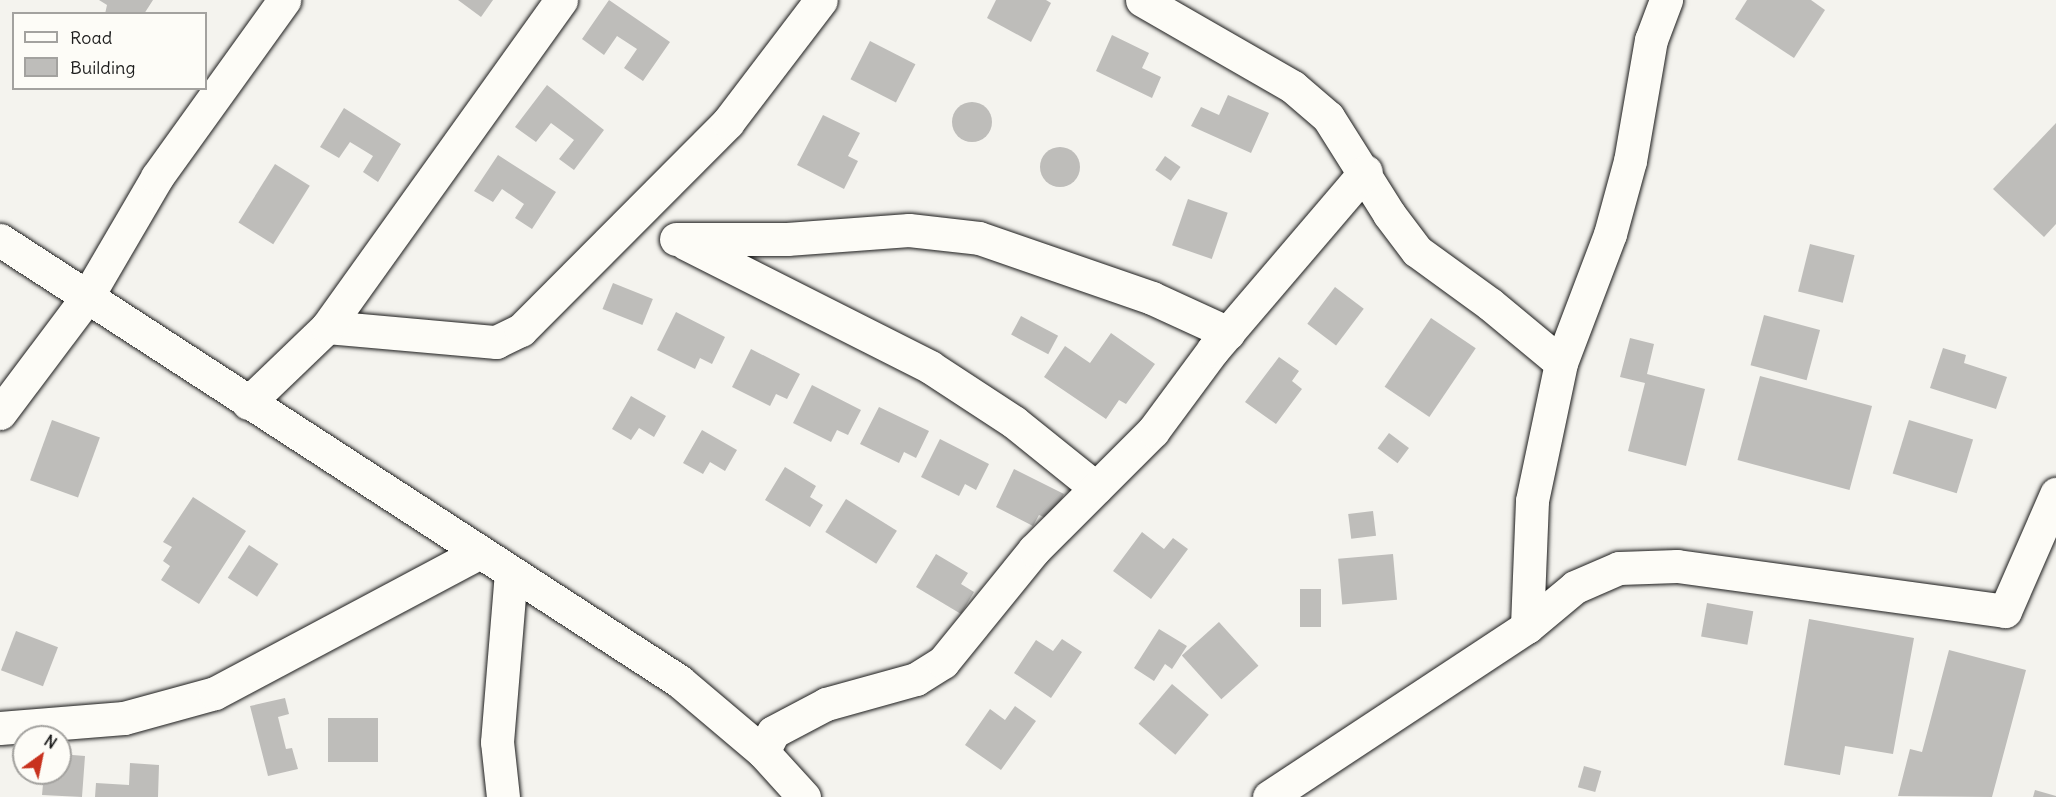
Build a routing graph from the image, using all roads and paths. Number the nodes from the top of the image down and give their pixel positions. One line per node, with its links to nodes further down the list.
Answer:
1 (284, 0): 10 (street)
2 (561, 0): 11 (street)
3 (821, 0): 7 (street)
4 (1142, 0): 6 (street)
5 (1666, 0): 13 (street)
6 (1366, 171): 12 (street); 13 (street)
7 (634, 215): 8 (street); 11 (street)
8 (676, 239): 12 (street); 16 (street)
9 (0, 240): 10 (street)
10 (87, 297): 14 (street); 15 (street)
11 (327, 327): 14 (street)
12 (1228, 333): 16 (street)
13 (1561, 363): 20 (street)
14 (248, 403): 18 (street)
15 (0, 413)
16 (1096, 488): 22 (street)
17 (2056, 494): 20 (street)
18 (480, 552): 19 (street); 21 (street)
19 (511, 573): 22 (street); 23 (street)
20 (1527, 627): 25 (street)
21 (0, 728)
22 (763, 752): 24 (street)
23 (503, 797)
24 (804, 797)
25 (1269, 797)

